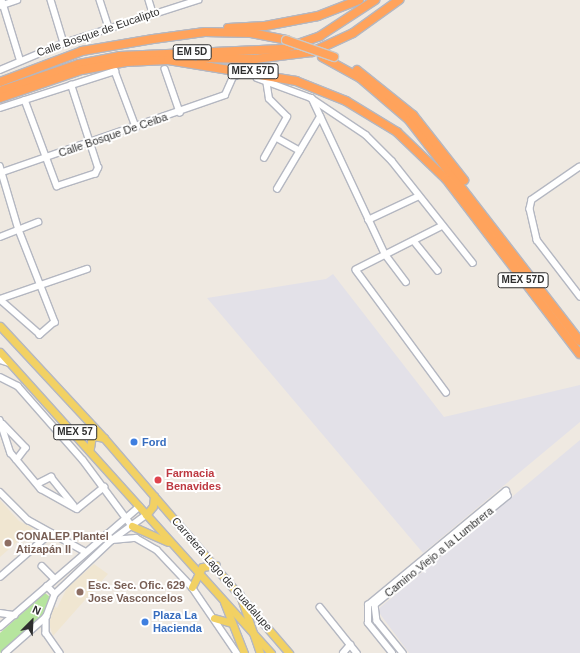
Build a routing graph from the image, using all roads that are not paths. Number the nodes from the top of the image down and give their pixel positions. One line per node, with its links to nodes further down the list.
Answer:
1 (17, 0): 9 (street)
2 (51, 0): 14 (street)
3 (100, 0): 11 (street)
4 (149, 0): 10 (street)
5 (198, 0): 10 (street, Calle Bosque de Eucalipto)
6 (359, 0): 12 (highway)
7 (375, 0): 22 (highway, EM 5D)
8 (399, 0): 16 (highway, EM 5D)
9 (2, 3): 15 (street)
10 (153, 13): 11 (street, Calle Bosque de Eucalipto)
11 (110, 28): 14 (street, Calle Bosque de Eucalipto)
12 (205, 32): 13 (highway); 20 (highway)
13 (285, 41): 22 (highway, MEX 57D); 45 (highway, MEX 57D); 45 (highway, bridge)
14 (64, 43): 15 (street, Calle Bosque de Eucalipto)
15 (20, 59): 18 (street, Calle Bosque de Eucalipto)
16 (168, 60): 23 (highway, MEX 57D); 58 (highway, MEX 57D)
17 (165, 69): 27 (street)
18 (0, 70)
19 (266, 81): 24 (street); 27 (street, Calle Bosque De Ceiba); 30 (street)
20 (0, 82)
21 (71, 85): 25 (street); 29 (street); 31 (street)
22 (0, 91)
23 (0, 98)
24 (311, 98): 28 (street); 39 (street)
25 (25, 100): 26 (street); 33 (street)
26 (0, 108)
27 (180, 112): 29 (street, Calle Bosque De Ceiba)
28 (320, 117): 32 (street); 40 (street)
29 (136, 127): 31 (street, Calle Bosque De Ceiba)
30 (277, 138): 32 (street); 34 (street)
31 (89, 141): 33 (street, Calle Bosque De Ceiba); 33 (street)
32 (300, 151): 38 (street)
33 (46, 158): 37 (street, Calle Bosque De Ceiba)
34 (264, 158)
35 (0, 166): 37 (street)
36 (580, 167): 53 (street)
37 (1, 173): 43 (street)
38 (277, 189)
39 (419, 196): 40 (street); 42 (street)
40 (368, 220): 47 (street)
41 (38, 222): 43 (street)
42 (443, 226): 46 (street); 48 (street)
43 (19, 230): 44 (street); 52 (street)
44 (0, 237)
45 (502, 237): 56 (highway, MEX 57D)
46 (414, 241): 47 (street); 50 (street)
47 (385, 254): 51 (street); 62 (street)
48 (473, 263)
49 (87, 269): 52 (street)
50 (438, 271)
51 (406, 282)
52 (41, 285): 54 (street); 54 (street)
53 (580, 296)
54 (0, 299)
55 (0, 326): 64 (main road, MEX 57)
56 (580, 341)
57 (0, 352): 60 (main road, MEX 57)
58 (580, 354)
59 (0, 360): 60 (street)
60 (11, 363): 65 (main road, MEX 57)
61 (0, 377): 68 (street)
62 (446, 392)
63 (1, 421): 66 (street); 66 (street)
64 (104, 438): 65 (main road); 70 (main road, MEX 57)
65 (90, 448): 71 (main road, MEX 57)
66 (17, 460): 67 (street)
67 (37, 484): 72 (street); 72 (street)
68 (104, 487): 72 (street); 74 (street)
69 (0, 492): 76 (street)
70 (154, 496): 73 (main road); 81 (main road, Carretera Lago de Guadalupe / MEX 57)
71 (139, 507): 73 (main road, MEX 57); 74 (street)
72 (77, 509)
73 (146, 515): 75 (street); 79 (main road, Carretera Lago de Guadalupe / MEX 57)
74 (126, 518): 75 (street); 77 (street)
75 (132, 526): 78 (street); 79 (main road)
76 (51, 533): 80 (street); 84 (street)
77 (107, 534): 78 (street); 80 (street)
78 (112, 540): 87 (street); 89 (street)
79 (171, 544): 83 (main road, Carretera Lago de Guadalupe / MEX 57)
80 (86, 552): 85 (street)
81 (216, 565): 83 (main road); 88 (main road, Carretera Lago de Guadalupe / MEX 57)
82 (42, 566): 85 (street)
83 (199, 573): 87 (main road); 90 (main road, Carretera Lago de Guadalupe / MEX 57)
84 (0, 577)
85 (54, 579): 86 (street)
86 (47, 586): 89 (street); 93 (street)
87 (192, 587): 95 (street)
88 (239, 591): 98 (main road); 106 (main road, Carretera Lago de Guadalupe / MEX 57)
89 (55, 594): 94 (street)
90 (223, 600): 96 (main road); 98 (main road, Carretera Lago de Guadalupe / MEX 57)
91 (320, 607): 99 (street)
92 (0, 613): 93 (street)
93 (15, 615): 97 (street)
94 (46, 618): 100 (street); 101 (street)
95 (214, 618): 96 (main road); 102 (street)
96 (231, 623): 103 (main road)
97 (0, 627)
98 (252, 631): 104 (main road); 105 (main road, Carretera Lago de Guadalupe / MEX 57)
99 (350, 645): 107 (street); 108 (street)
100 (9, 652)
101 (60, 653)
102 (237, 653)
103 (244, 653)
104 (260, 653)
105 (271, 653)
106 (289, 653)
107 (342, 653)
108 (357, 653)
109 (392, 653): 110 (street, Camino Viejo a la Lumbrera)
110 (403, 653)

